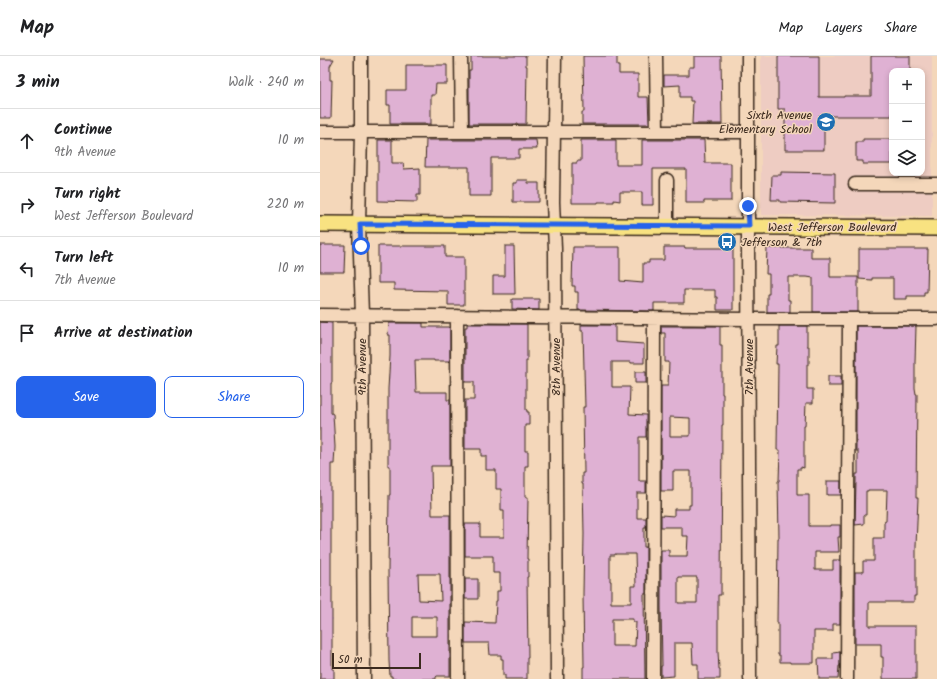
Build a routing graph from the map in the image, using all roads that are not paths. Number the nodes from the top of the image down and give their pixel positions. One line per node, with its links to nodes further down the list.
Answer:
1 (361, 56): 7 (street, 9th Avenue)
2 (461, 56): 8 (street)
3 (555, 56): 9 (street, 8th Avenue)
4 (656, 56): 10 (street)
5 (748, 56): 11 (street, 7th Avenue)
6 (320, 132): 7 (street)
7 (361, 132): 8 (street); 16 (street, 9th Avenue)
8 (462, 132): 9 (street)
9 (554, 132): 10 (street); 17 (street, 8th Avenue)
10 (657, 132): 11 (street)
11 (748, 132): 19 (street, 7th Avenue)
12 (667, 180): 18 (street)
13 (855, 184): 14 (street)
14 (937, 184)
15 (320, 224): 16 (main road, West Jefferson Boulevard)
16 (360, 224): 17 (main road, West Jefferson Boulevard); 22 (street, 9th Avenue)
17 (554, 225): 18 (main road, West Jefferson Boulevard); 24 (street, 8th Avenue)
18 (667, 226): 19 (main road, West Jefferson Boulevard)
19 (749, 226): 20 (main road, West Jefferson Boulevard); 26 (street, 7th Avenue)
20 (937, 228)
21 (320, 315): 22 (street)
22 (362, 315): 23 (street); 29 (street, 9th Avenue)
23 (457, 316): 24 (street); 30 (street)
24 (555, 317): 25 (street); 31 (street, 8th Avenue)
25 (654, 318): 26 (street); 32 (street)
26 (748, 319): 27 (street); 33 (street, 7th Avenue)
27 (848, 319): 28 (street); 34 (street)
28 (937, 319)
29 (364, 679)
30 (458, 679)
31 (557, 679)
32 (654, 679)
33 (750, 679)
34 (847, 679)

